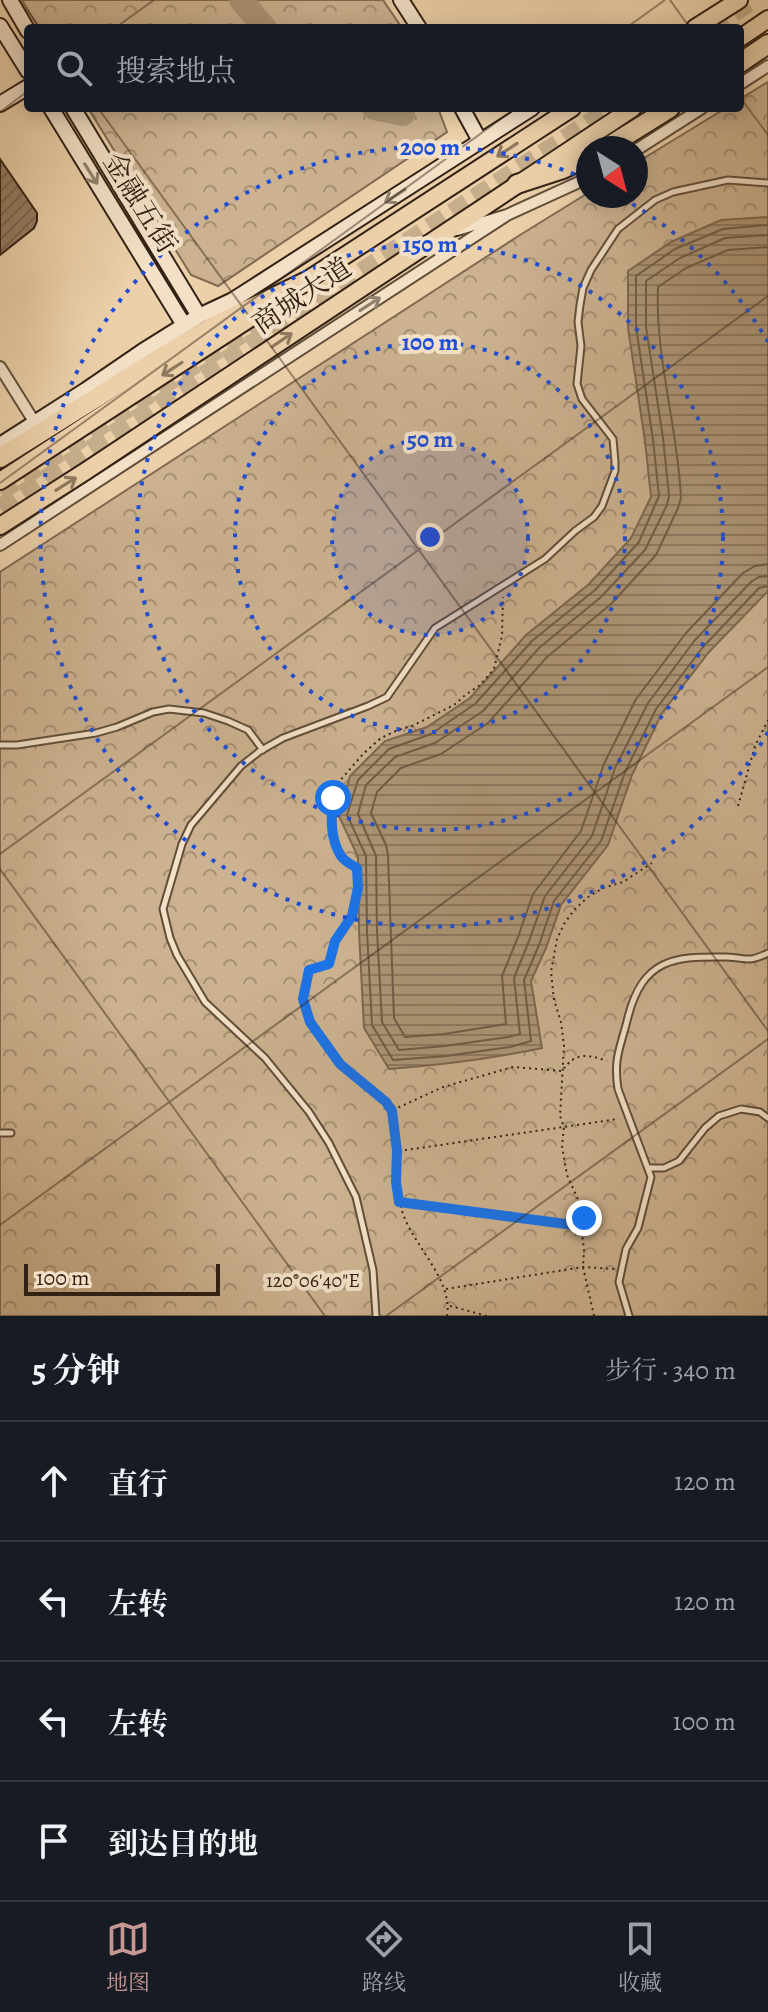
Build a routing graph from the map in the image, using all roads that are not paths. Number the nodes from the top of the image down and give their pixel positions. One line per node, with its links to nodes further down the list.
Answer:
1 (10, 0): 5 (street)
2 (401, 0): 6 (street)
3 (739, 0): 7 (main road)
4 (768, 19): 9 (main road)
5 (24, 24)
6 (416, 24)
7 (701, 24)
8 (0, 26): 12 (street)
9 (744, 35)
10 (768, 44): 11 (highway)
11 (744, 60)
12 (24, 65)
13 (768, 66): 14 (street)
14 (744, 81)
15 (24, 89): 16 (street)
16 (0, 104)
17 (53, 112): 36 (street, 金融五街, one-way to 36)
18 (75, 112): 35 (street, 金融五街)
19 (464, 112): 26 (street)
20 (526, 112): 26 (street)
21 (566, 112): 34 (main road, 商城大道, one-way to 34)
22 (627, 112): 31 (main road, 商城大道)
23 (664, 112): 25 (highway)
24 (696, 112): 27 (street)
25 (625, 136)
26 (480, 141): 35 (street, one-way to 35)
27 (648, 142)
28 (576, 163): 31 (highway)
29 (576, 183): 32 (street)
30 (768, 183): 45 (lane)
31 (517, 184): 33 (main road, 商城大道)
32 (507, 215): 33 (street); 43 (street, one-way to 32)
33 (440, 235): 42 (main road, 商城大道, one-way to 33)
34 (305, 282): 40 (highway); 41 (main road, 商城大道, one-way to 41)
35 (199, 316): 36 (street)
36 (184, 325): 38 (street)
37 (0, 367): 38 (street)
38 (35, 423): 39 (street)
39 (0, 445)
40 (0, 458)
41 (0, 481)
42 (0, 526)
43 (0, 545)
44 (0, 745): 45 (lane)
45 (263, 750): 51 (lane)
46 (768, 953): 50 (lane)
47 (768, 1118): 50 (lane)
48 (0, 1133): 49 (lane)
49 (11, 1133)
50 (648, 1168): 52 (lane)
51 (376, 1316)
52 (629, 1316)

